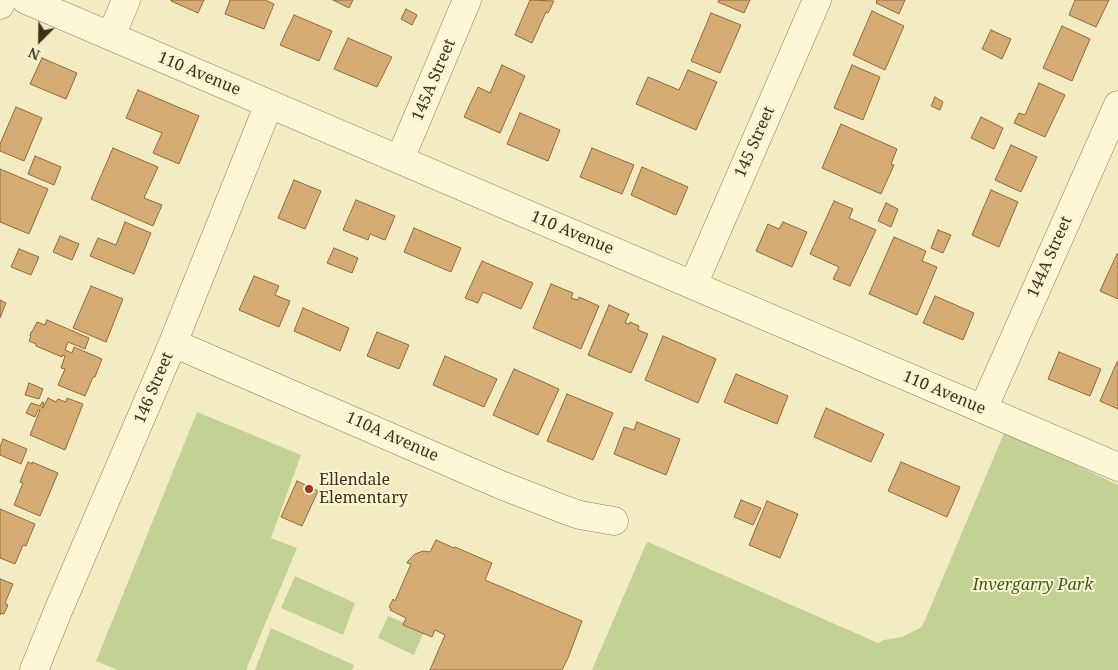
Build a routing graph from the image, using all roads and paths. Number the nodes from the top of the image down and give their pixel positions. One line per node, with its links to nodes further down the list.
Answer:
1 (2, 0): 6 (street)
2 (26, 0): 7 (street, 110 Avenue)
3 (126, 0): 7 (street)
4 (468, 0): 10 (street, 145A Street)
5 (817, 0): 11 (street, 145 Street)
6 (0, 5)
7 (111, 36): 8 (street, 110 Avenue)
8 (269, 104): 10 (street, 110 Avenue); 12 (street, 146 Street)
9 (1118, 105): 13 (street, 144A Street)
10 (400, 159): 11 (street, 110 Avenue)
11 (693, 285): 13 (street, 110 Avenue)
12 (173, 343): 15 (street, 110A Avenue); 16 (street, 146 Street)
13 (983, 410): 14 (street, 110 Avenue)
14 (1118, 467)
15 (614, 521)
16 (34, 670)

